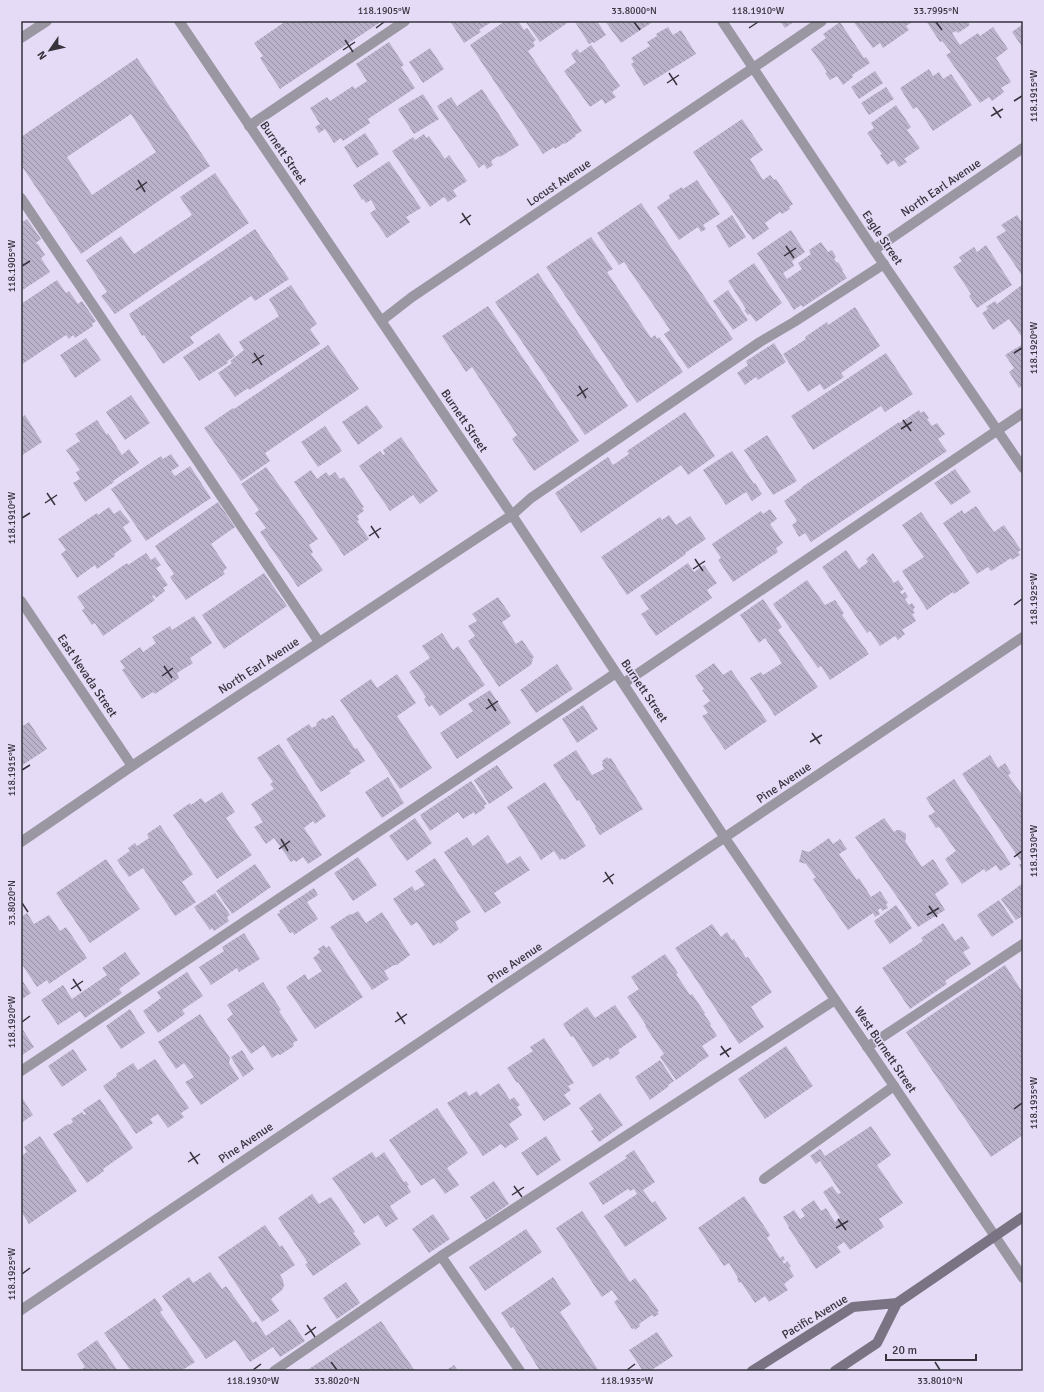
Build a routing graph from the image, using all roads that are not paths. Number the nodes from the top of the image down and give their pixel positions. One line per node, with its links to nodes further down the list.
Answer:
1 (47, 21): 6 (street)
2 (179, 21): 8 (street, Burnett Street)
3 (405, 21): 8 (street)
4 (722, 21): 7 (street, Eagle Street)
5 (822, 21): 7 (street, Locust Avenue)
6 (21, 38)
7 (753, 68): 11 (street, Eagle Street); 13 (street, Locust Avenue)
8 (249, 126): 13 (street, Burnett Street)
9 (1023, 148): 11 (street, North Earl Avenue)
10 (21, 198): 20 (street)
11 (874, 250): 12 (street, Eagle Street)
12 (884, 264): 15 (street, Eagle Street); 17 (street, North Earl Avenue)
13 (381, 321): 17 (street, Burnett Street)
14 (1023, 413): 15 (street)
15 (998, 430): 16 (street, Eagle Street); 22 (street)
16 (1023, 468)
17 (512, 515): 20 (street, North Earl Avenue); 21 (street, Burnett Street)
18 (21, 601): 23 (street, East Nevada Street)
19 (1023, 637): 24 (street, Pine Avenue)
20 (319, 642): 23 (street, North Earl Avenue)
21 (616, 673): 22 (street, Burnett Street); 29 (street)
22 (624, 683): 24 (street, Burnett Street)
23 (132, 766): 25 (street, North Earl Avenue)
24 (725, 838): 27 (street, West Burnett Street); 37 (street, Pine Avenue)
25 (21, 842)
26 (1023, 944): 28 (street)
27 (835, 1000): 28 (street, West Burnett Street); 34 (street)
28 (867, 1047): 30 (street, West Burnett Street)
29 (21, 1071)
30 (894, 1086): 31 (street); 33 (street, West Burnett Street)
31 (764, 1178)
32 (1023, 1217): 33 (main road, Pacific Avenue)
33 (995, 1236): 35 (street, West Burnett Street); 36 (main road, Pacific Avenue)
34 (441, 1256): 38 (street); 39 (street)
35 (1023, 1278)
36 (897, 1303): 40 (main road, Pacific Avenue); 41 (main road, Pacific Avenue)
37 (21, 1310)
38 (274, 1371)
39 (520, 1371)
40 (752, 1371)
41 (835, 1371)

